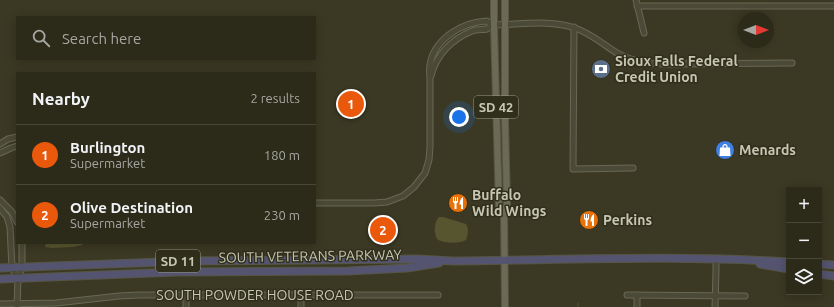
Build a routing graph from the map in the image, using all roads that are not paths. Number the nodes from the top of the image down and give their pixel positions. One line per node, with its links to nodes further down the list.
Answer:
1 (494, 0): 6 (main road, SD 42)
2 (505, 0): 7 (main road, SD 42)
3 (636, 3): 4 (street); 9 (street)
4 (746, 3): 5 (street)
5 (834, 6)
6 (493, 25): 7 (street); 11 (street); 11 (street); 20 (main road, SD 42)
7 (505, 25): 8 (street); 20 (main road, SD 42)
8 (574, 27): 10 (street); 16 (street)
9 (644, 33)
10 (792, 63)
11 (430, 81): 18 (street)
12 (16, 137): 13 (street)
13 (0, 144)
14 (16, 146): 15 (street)
15 (0, 153)
16 (632, 168)
17 (0, 200): 21 (street)
18 (316, 203)
19 (0, 209): 31 (street)
20 (504, 212): 26 (main road, SD 42)
21 (16, 220)
22 (22, 244): 32 (street)
23 (716, 259): 24 (highway, SOUTH VETERANS PARKWAY); 26 (highway, SOUTH VETERANS PARKWAY); 43 (street)
24 (728, 259): 27 (highway); 33 (highway)
25 (453, 261): 26 (highway, SOUTH VETERANS PARKWAY / SD 11); 32 (highway, SOUTH VETERANS PARKWAY / SD 11); 37 (highway, SOUTH VETERANS PARKWAY / SD 11)
26 (504, 261): 49 (main road)
27 (786, 262)
28 (822, 264): 29 (highway)
29 (834, 265)
30 (0, 268): 31 (highway, SOUTH VETERANS PARKWAY / SD 11)
31 (12, 268): 32 (highway, SOUTH VETERANS PARKWAY / SD 11); 37 (street)
32 (22, 268): 37 (street)
33 (786, 269)
34 (822, 274): 35 (highway)
35 (834, 276)
36 (0, 279): 37 (highway, SOUTH VETERANS PARKWAY / SD 11)
37 (18, 279): 46 (street)
38 (186, 295): 39 (street, SOUTH POWDER HOUSE ROAD); 46 (street, SOUTH POWDER HOUSE ROAD); 47 (street)
39 (301, 295): 40 (street, SOUTH POWDER HOUSE ROAD); 48 (street)
40 (438, 295)
41 (627, 295): 42 (street)
42 (636, 295): 43 (street); 50 (street)
43 (715, 296): 44 (street); 51 (street)
44 (745, 296)
45 (0, 304): 46 (street, SOUTH POWDER HOUSE ROAD)
46 (17, 305)
47 (186, 307)
48 (301, 307)
49 (505, 307)
50 (637, 307)
51 (715, 307)

